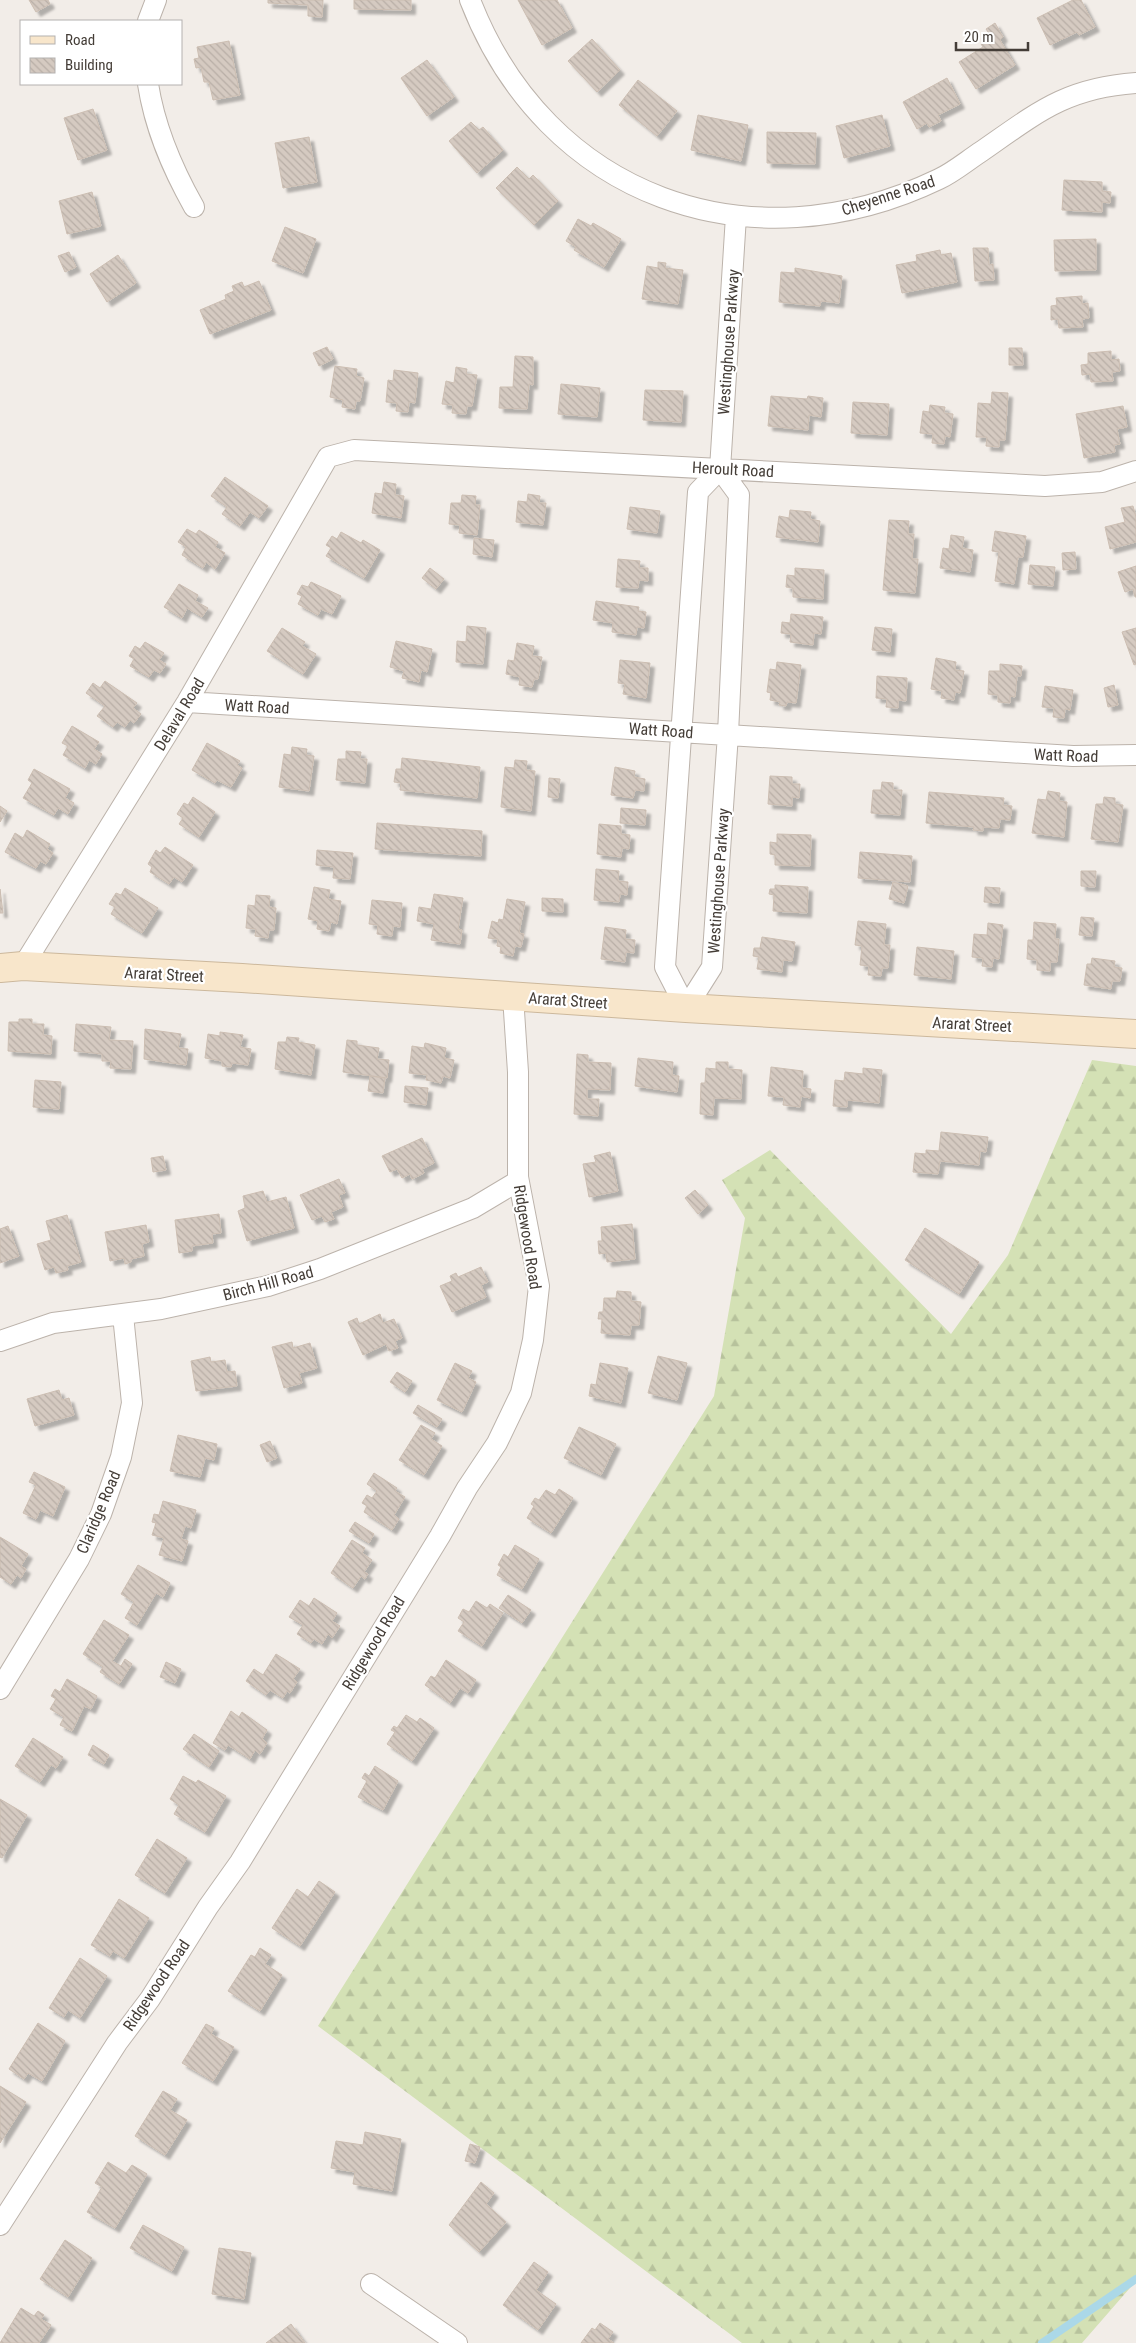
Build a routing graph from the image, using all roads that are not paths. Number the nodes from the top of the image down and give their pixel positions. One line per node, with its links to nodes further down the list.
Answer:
1 (156, 0): 3 (street)
2 (470, 0): 7 (street, Cheyenne Road)
3 (148, 20)
4 (1136, 83): 7 (street, Cheyenne Road)
5 (148, 85): 6 (street)
6 (194, 207)
7 (736, 216): 9 (street, Westinghouse Parkway)
8 (328, 456): 9 (street, Heroult Road); 11 (street, Delaval Road)
9 (720, 469): 10 (street, Heroult Road); 12 (street); 13 (street, Westinghouse Parkway)
10 (1136, 471)
11 (187, 702): 12 (street, Watt Road); 15 (street, Delaval Road)
12 (682, 731): 13 (street, Watt Road); 17 (street)
13 (728, 734): 14 (street, Watt Road); 17 (street, Westinghouse Parkway)
14 (1136, 755)
15 (11, 967): 16 (main road, Ararat Street)
16 (514, 996): 17 (main road, Ararat Street); 19 (street, Ridgewood Road)
17 (686, 1008): 18 (main road, Ararat Street)
18 (1136, 1034)
19 (518, 1177): 20 (street, Birch Hill Road); 23 (street, Ridgewood Road)
20 (124, 1315): 21 (street, Birch Hill Road); 22 (street, Claridge Road)
21 (0, 1341)
22 (0, 1688)
23 (0, 2225)
24 (371, 2284): 25 (street)
25 (457, 2343)

